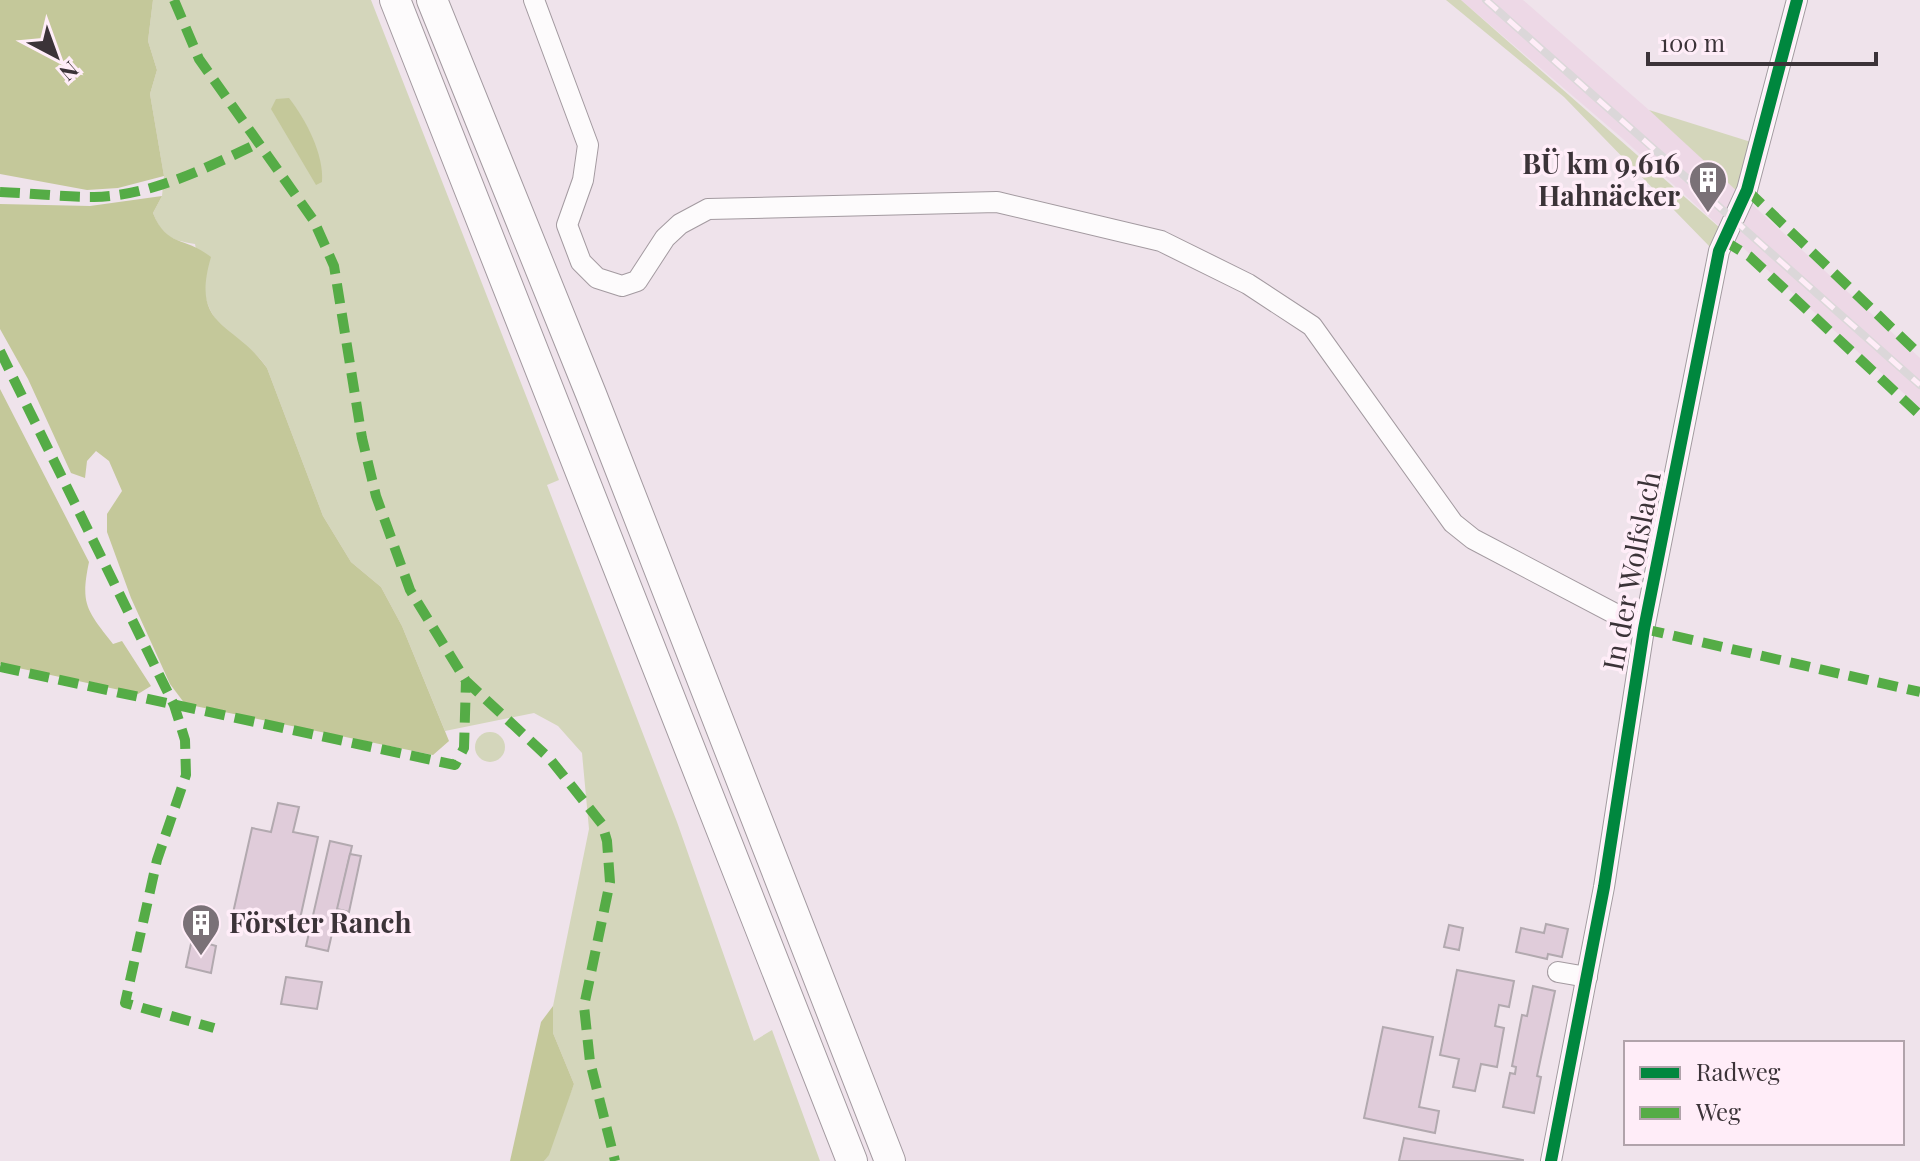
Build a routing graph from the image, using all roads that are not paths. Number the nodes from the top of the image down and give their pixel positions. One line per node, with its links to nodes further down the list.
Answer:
1 (395, 0): 8 (highway)
2 (432, 0): 9 (highway)
3 (534, 0): 5 (lane)
4 (1797, 0): 5 (lane, In der Wolfslach)
5 (1644, 629): 7 (lane, In der Wolfslach)
6 (1558, 972): 7 (lane)
7 (1587, 977): 10 (lane, In der Wolfslach)
8 (852, 1161)
9 (890, 1161)
10 (1551, 1161)

